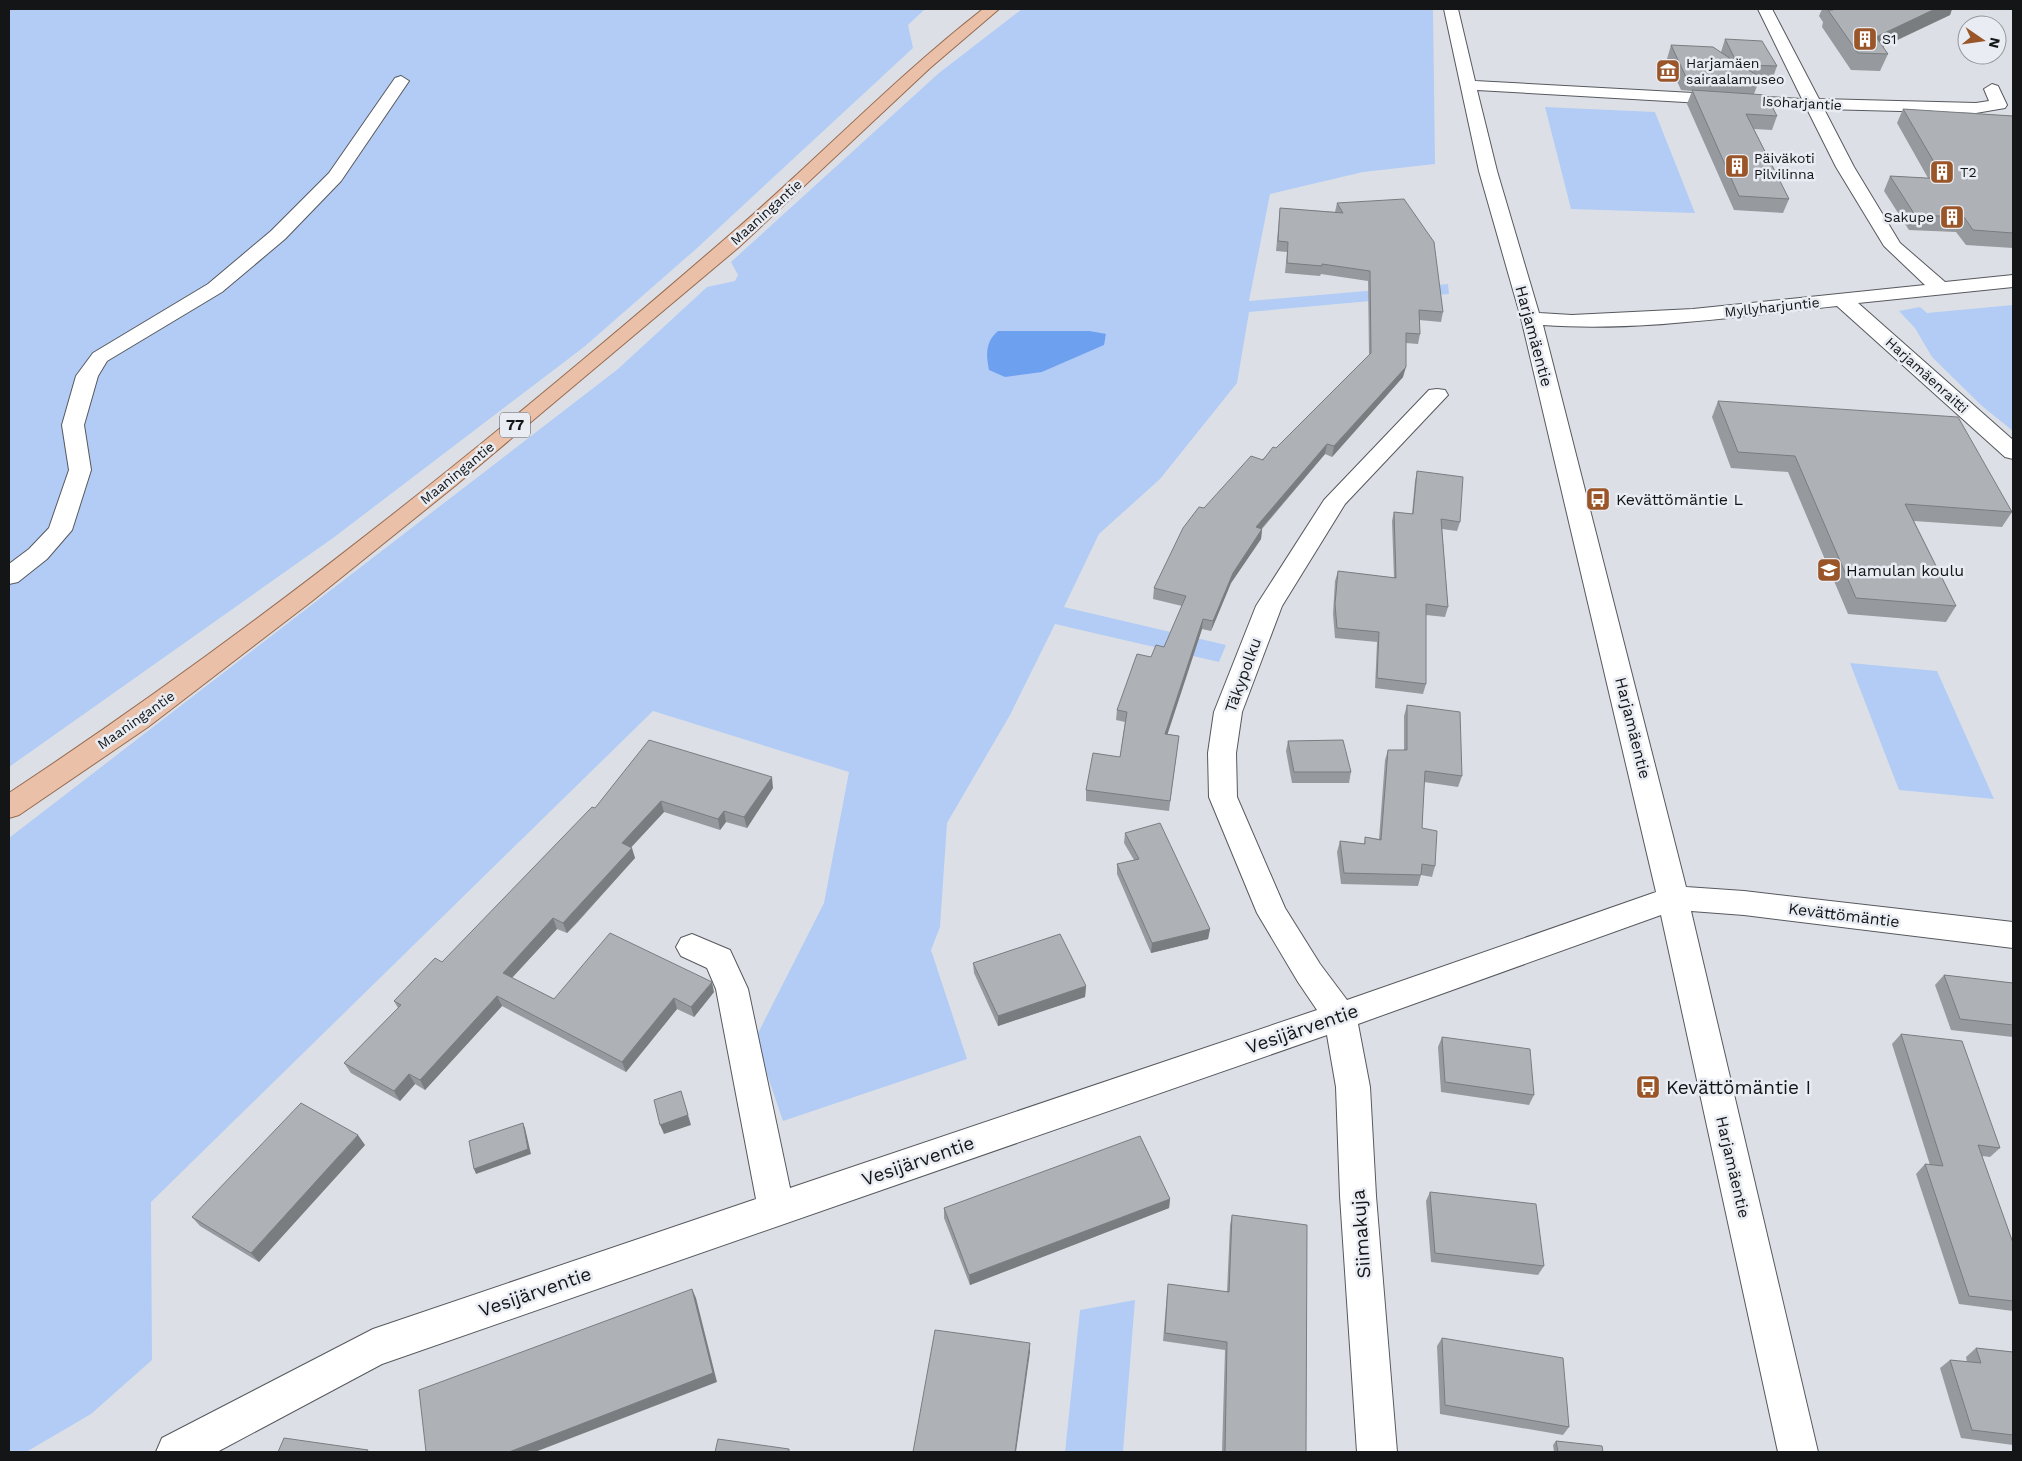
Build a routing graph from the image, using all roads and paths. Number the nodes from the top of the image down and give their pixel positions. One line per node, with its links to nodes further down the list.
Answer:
1 (992, 9): 15 (main road, Maaningantie / 77)
2 (1451, 9): 5 (street, Harjamäentie)
3 (1766, 9): 7 (street)
4 (401, 81): 14 (street)
5 (1468, 85): 7 (street, Isoharjantie); 11 (street, Harjamäentie)
6 (1992, 90): 7 (street, Isoharjantie)
7 (1812, 104): 9 (street)
8 (2013, 281): 9 (street, Myllyharjuntie)
9 (1940, 288): 10 (street, Myllyharjuntie)
10 (1841, 299): 11 (street, Myllyharjuntie); 13 (street, Harjamäenraitti)
11 (1531, 318): 16 (street, Harjamäentie)
12 (1437, 395): 19 (street, Täkypolku)
13 (2013, 452)
14 (9, 576)
15 (9, 807)
16 (1674, 898): 17 (street, Kevättömäntie); 19 (street, Vesijärventie); 23 (street, Harjamäentie)
17 (2013, 935)
18 (692, 947): 20 (street)
19 (1340, 1016): 20 (street, Vesijärventie); 22 (street, Siimakuja)
20 (776, 1210): 21 (street, Vesijärventie)
21 (176, 1452)
22 (1377, 1452)
23 (1798, 1452)

